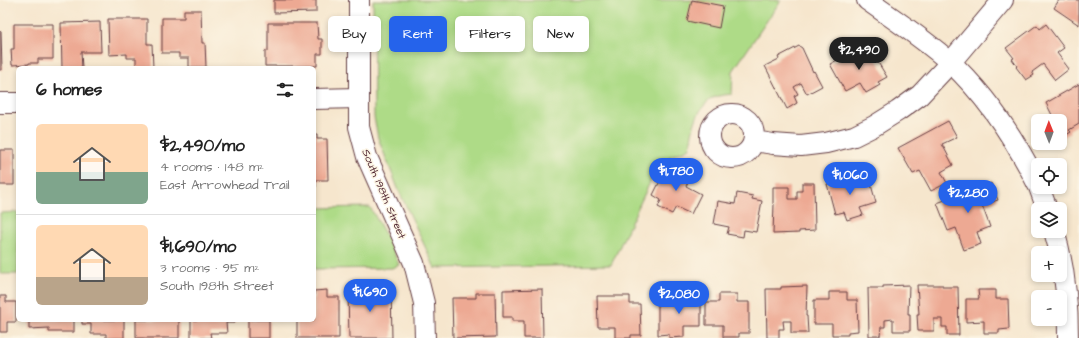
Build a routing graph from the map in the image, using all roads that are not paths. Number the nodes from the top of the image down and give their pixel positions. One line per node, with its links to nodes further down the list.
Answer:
1 (359, 0): 5 (street, South 198th Street)
2 (867, 0): 4 (street)
3 (1003, 0): 4 (street)
4 (950, 63): 9 (street); 10 (street)
5 (359, 98): 6 (street); 12 (street, South 198th Street)
6 (316, 99)
7 (0, 103): 8 (street)
8 (16, 103)
9 (754, 141)
10 (1031, 171)
11 (1056, 238): 13 (street)
12 (425, 338)
13 (1068, 338)

